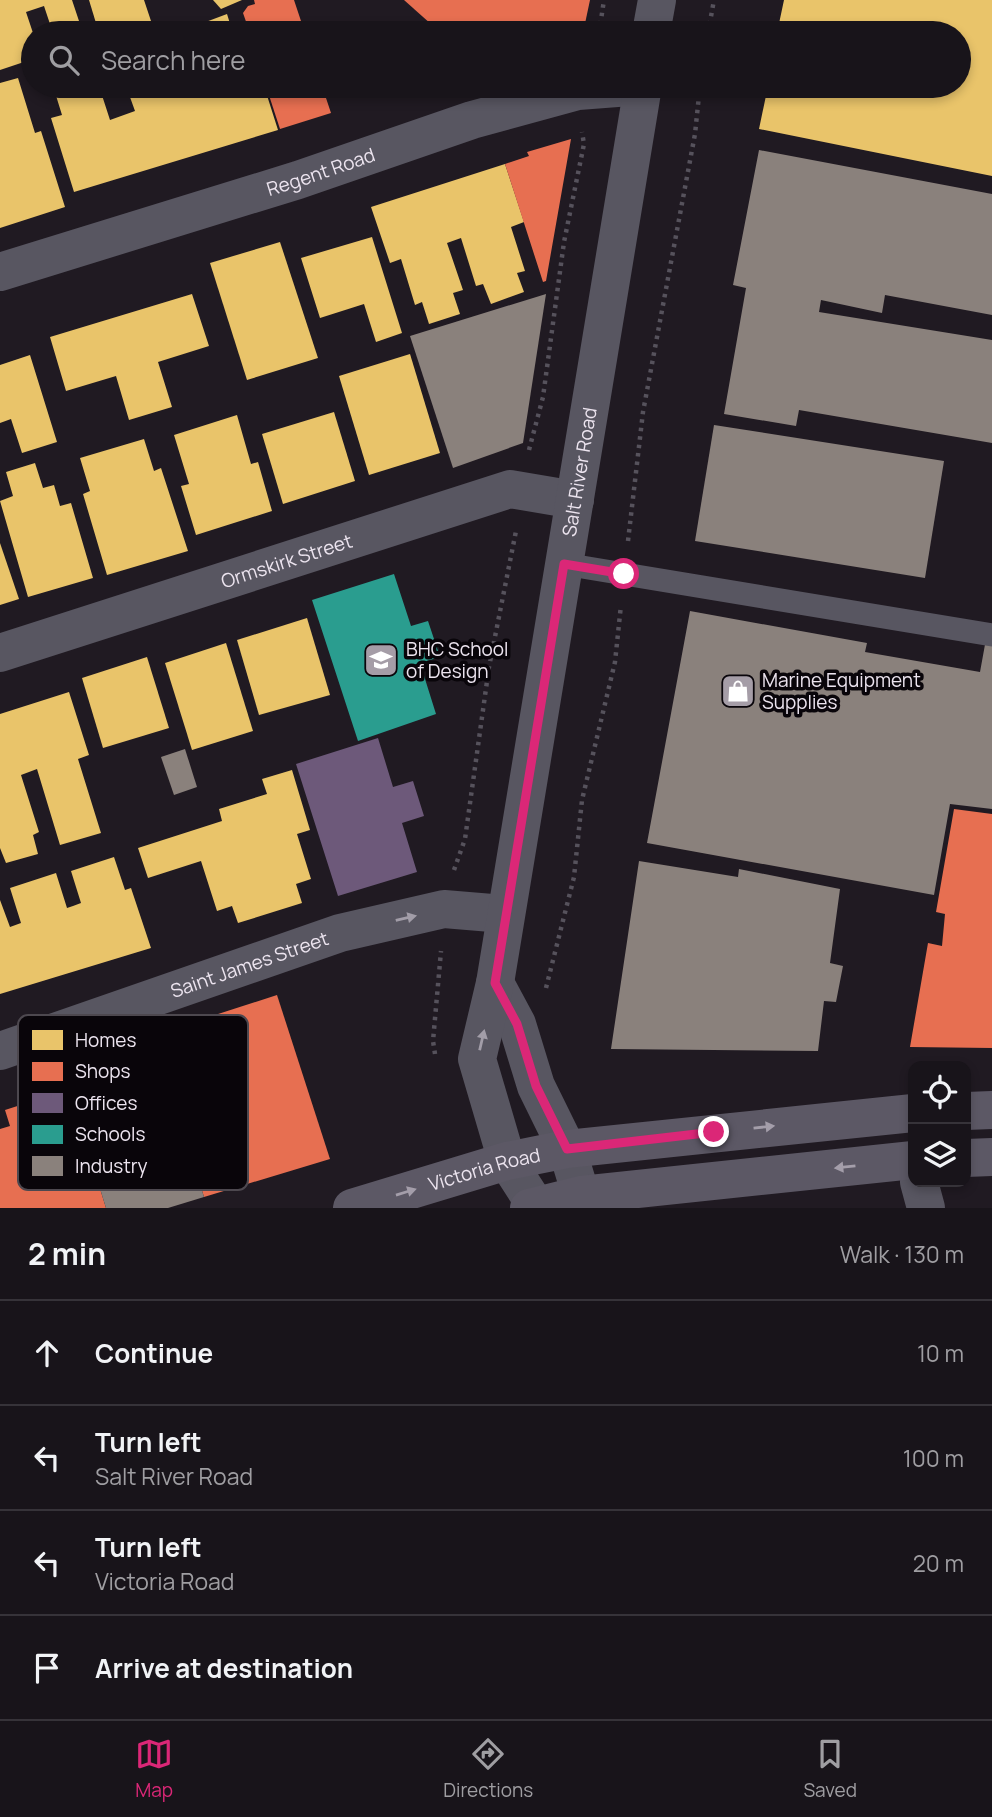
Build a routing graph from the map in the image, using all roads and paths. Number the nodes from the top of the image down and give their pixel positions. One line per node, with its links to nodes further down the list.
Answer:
1 (604, 0): 4 (path)
2 (657, 0): 5 (street)
3 (714, 0): 6 (path)
4 (601, 21)
5 (654, 21)
6 (710, 21)
7 (556, 98): 10 (street, Regent Road)
8 (582, 98): 11 (path)
9 (641, 98): 12 (street, Salt River Road)
10 (0, 272)
11 (521, 491): 12 (street, Ormskirk Street); 15 (street, Ormskirk Street); 16 (path)
12 (575, 500): 13 (street, Salt River Road)
13 (564, 564): 14 (lane); 17 (street, Salt River Road)
14 (992, 635)
15 (0, 653)
16 (448, 910): 17 (street, Saint James Street); 19 (street, Saint James Street, one-way to 16); 22 (path)
17 (505, 914): 18 (street, Salt River Road)
18 (495, 983): 26 (street); 30 (street, Salt River Road, one-way to 18)
19 (104, 1015)
20 (18, 1045): 21 (street, Saint James Street, one-way to 20)
21 (0, 1051)
22 (436, 1065)
23 (992, 1110): 24 (main road)
24 (971, 1111)
25 (908, 1113): 26 (main road, Victoria Road, one-way to 25)
26 (567, 1149): 30 (main road, Victoria Road); 32 (street)
27 (992, 1157): 28 (main road)
28 (971, 1158)
29 (908, 1159): 32 (main road, one-way to 32)
30 (507, 1161): 33 (street, Salt River Road); 34 (main road, Victoria Road, one-way to 30)
31 (920, 1187): 35 (street)
32 (582, 1201): 33 (main road)
33 (535, 1207)
34 (352, 1208)
35 (926, 1208)

